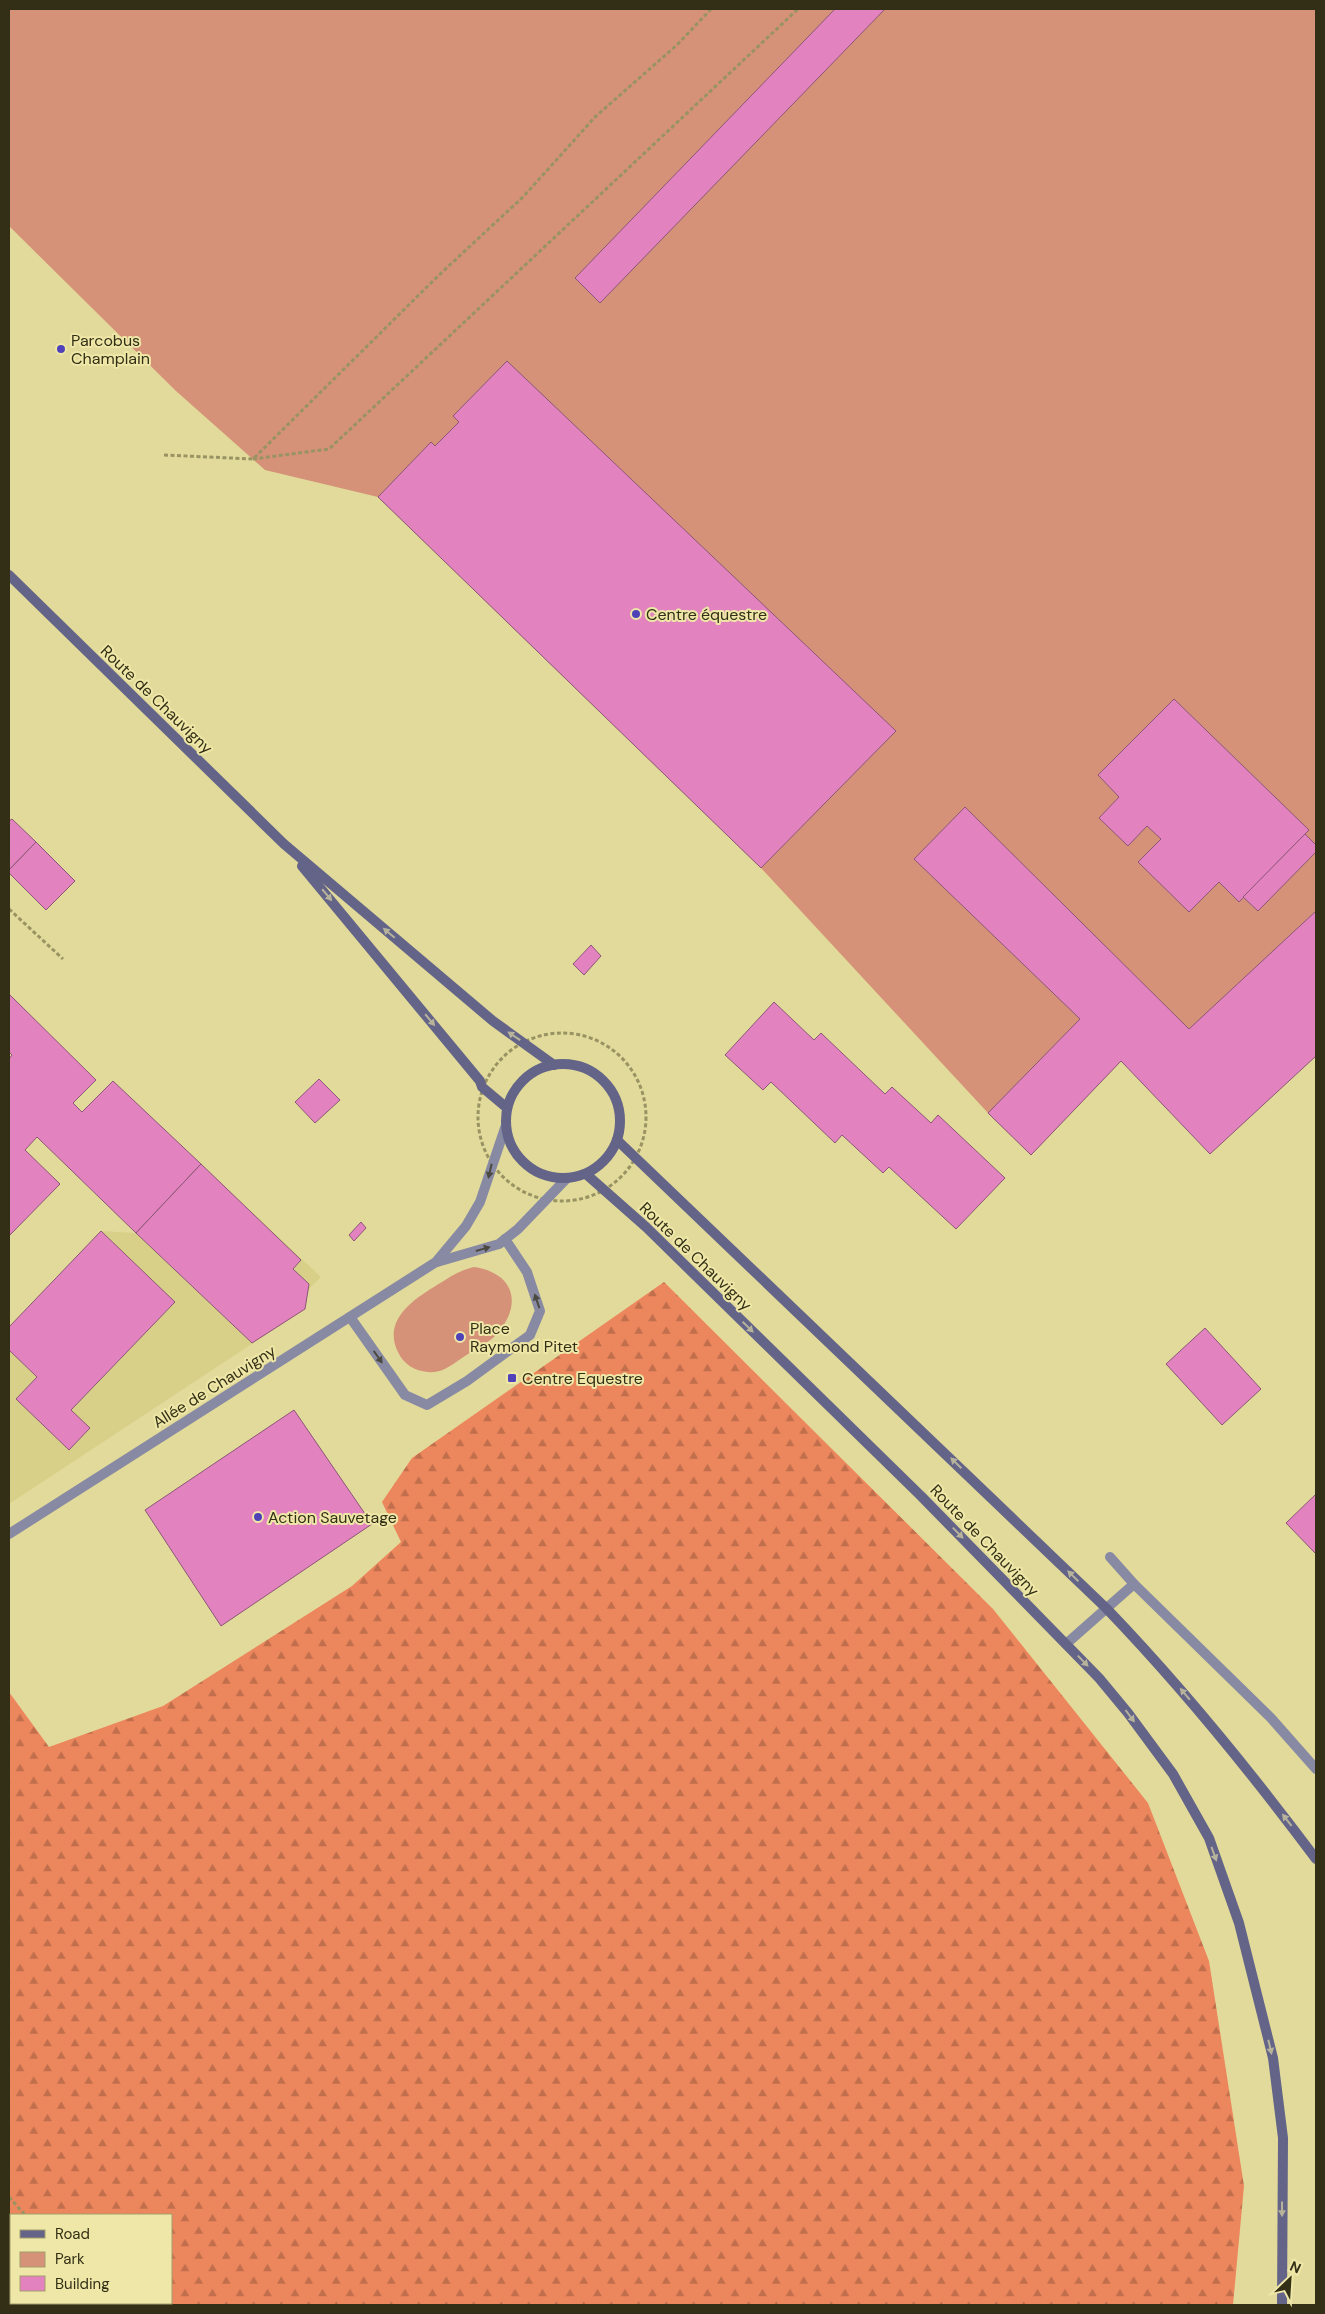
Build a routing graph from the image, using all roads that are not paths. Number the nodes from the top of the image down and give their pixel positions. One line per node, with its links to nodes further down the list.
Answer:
1 (9, 575): 2 (main road, Route de Chauvigny)
2 (284, 844): 3 (main road, Route de Chauvigny, one-way to 2); 4 (main road, Route de Chauvigny, one-way to 4)
3 (554, 1065): 4 (main road); 6 (main road)
4 (507, 1108): 5 (main road)
5 (506, 1125): 8 (main road); 10 (street, Allée de Chauvigny, one-way to 10)
6 (617, 1140): 7 (main road); 15 (main road, Route de Chauvigny, one-way to 6)
7 (586, 1174): 8 (main road); 16 (main road, Route de Chauvigny, one-way to 16)
8 (567, 1178): 9 (street, Allée de Chauvigny)
9 (505, 1239): 10 (street, Allée de Chauvigny, one-way to 9); 11 (street, one-way to 9)
10 (436, 1262): 11 (street, Allée de Chauvigny)
11 (350, 1317): 12 (street, Allée de Chauvigny)
12 (9, 1534)
13 (1110, 1557): 14 (street)
14 (1134, 1584): 15 (street); 17 (street)
15 (1106, 1608): 16 (street); 18 (main road, Route de Chauvigny, one-way to 15)
16 (1066, 1644): 19 (main road, Route de Chauvigny, one-way to 19)
17 (1316, 1770)
18 (1316, 1859)
19 (1282, 2305)

